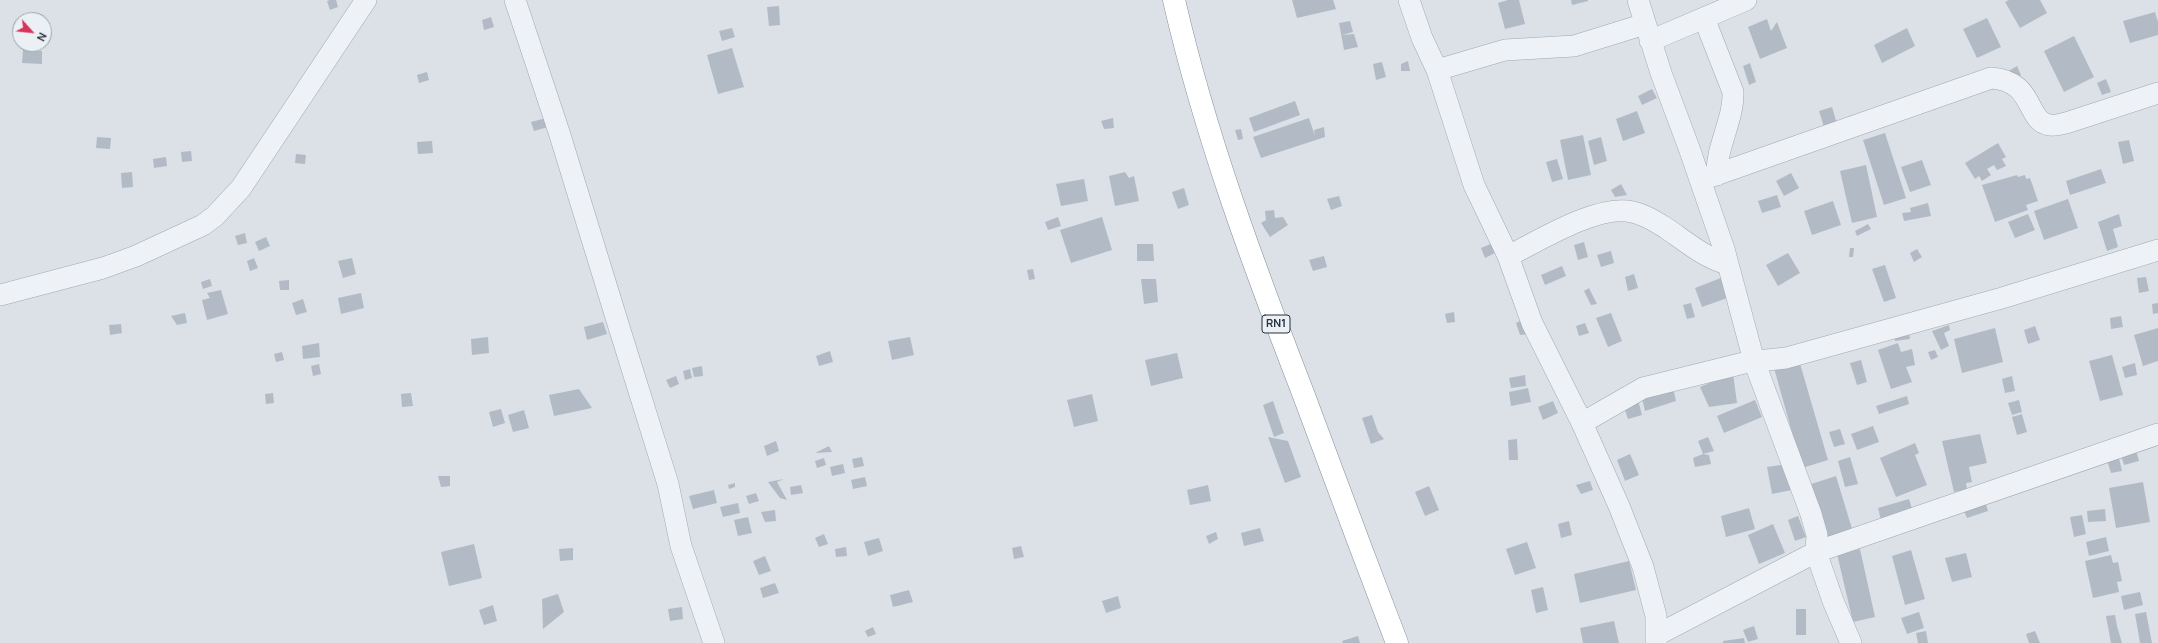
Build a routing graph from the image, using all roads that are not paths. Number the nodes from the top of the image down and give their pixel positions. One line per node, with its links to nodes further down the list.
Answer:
1 (366, 0): 15 (street)
2 (515, 0): 21 (street)
3 (1174, 0): 22 (highway, RN1)
4 (1409, 0): 9 (street)
5 (1638, 0): 8 (street)
6 (1746, 0): 7 (street)
7 (1704, 18): 8 (street); 11 (street)
8 (1647, 33): 9 (street); 11 (street)
9 (1437, 70): 13 (street)
10 (2158, 93): 11 (street)
11 (1708, 178): 14 (street)
12 (2158, 250): 16 (street)
13 (1508, 256): 14 (street); 17 (street)
14 (1728, 264): 16 (street)
15 (0, 295)
16 (1754, 361): 17 (street); 19 (street)
17 (1582, 423): 20 (street)
18 (2158, 434): 19 (street)
19 (1816, 552): 20 (street); 23 (street)
20 (1656, 639)
21 (714, 643)
22 (1397, 643)
23 (1851, 643)

